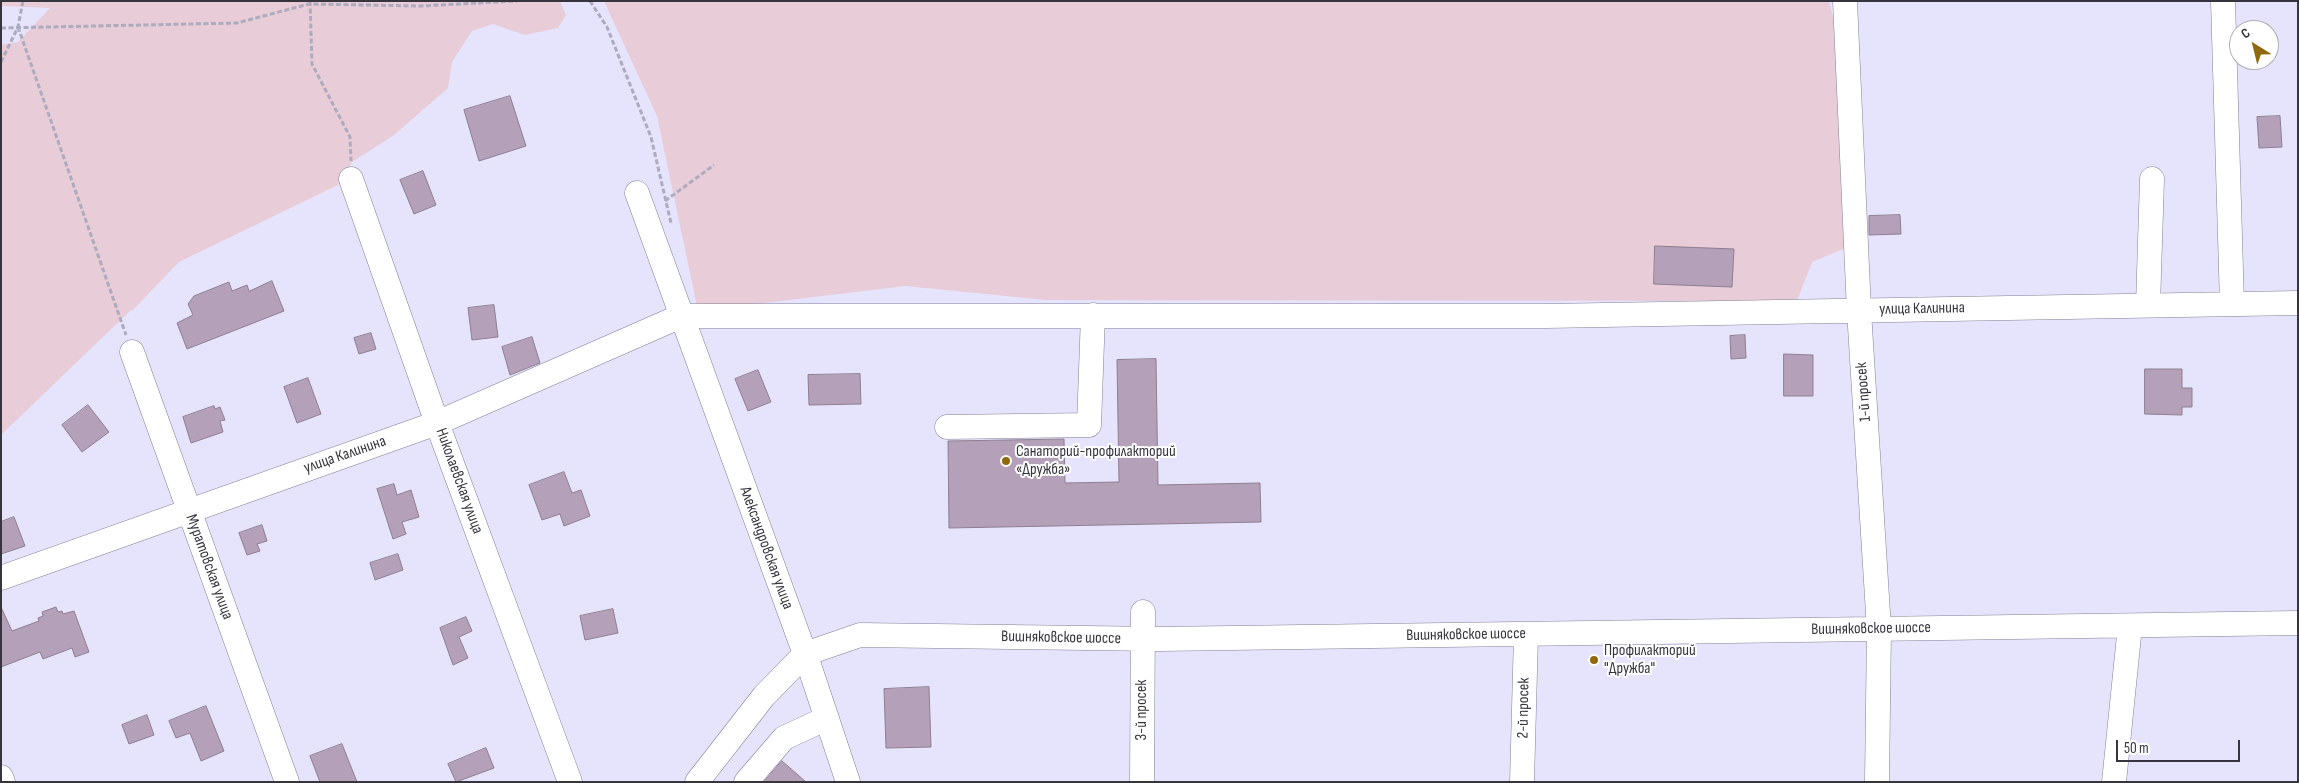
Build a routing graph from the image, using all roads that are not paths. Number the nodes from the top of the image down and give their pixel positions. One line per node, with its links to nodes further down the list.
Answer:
1 (1844, 1): 9 (street, 1-й просек)
2 (2223, 1): 7 (street)
3 (351, 179): 13 (street, Николаевская улица)
4 (2152, 179): 8 (street)
5 (637, 194): 10 (street, Александровская улица)
6 (2298, 303): 7 (street, улица Калинина)
7 (2232, 304): 8 (street, улица Калинина)
8 (2148, 306): 9 (street, улица Калинина)
9 (1859, 310): 11 (street, улица Калинина); 20 (street, 1-й просек)
10 (681, 316): 11 (street, улица Калинина); 13 (street, улица Калинина); 23 (street, Александровская улица)
11 (1093, 316): 14 (street)
12 (132, 352): 15 (street, Муратовская улица)
13 (437, 423): 15 (street, улица Калинина); 29 (street, Николаевская улица)
14 (947, 427)
15 (188, 510): 16 (street, улица Калинина); 28 (street, Муратовская улица)
16 (1, 578)
17 (1142, 612): 22 (street, 3-й просек)
18 (2298, 623): 19 (street, Вишняковское шоссе)
19 (2130, 626): 20 (street, Вишняковское шоссе); 35 (street)
20 (1879, 629): 21 (street, Вишняковское шоссе); 34 (street, 1-й просек)
21 (1526, 635): 22 (street, Вишняковское шоссе); 33 (street, 2-й просек)
22 (1141, 639): 23 (street, Вишняковское шоссе); 32 (street, 3-й просек)
23 (805, 654): 24 (street, Александровская улица); 26 (street, Вишняковское шоссе)
24 (827, 718): 30 (street); 31 (street, Александровская улица)
25 (1, 777): 27 (street)
26 (698, 781)
27 (3, 782)
28 (287, 782)
29 (570, 782)
30 (746, 782)
31 (848, 782)
32 (1142, 782)
33 (1522, 782)
34 (1877, 782)
35 (2114, 782)

